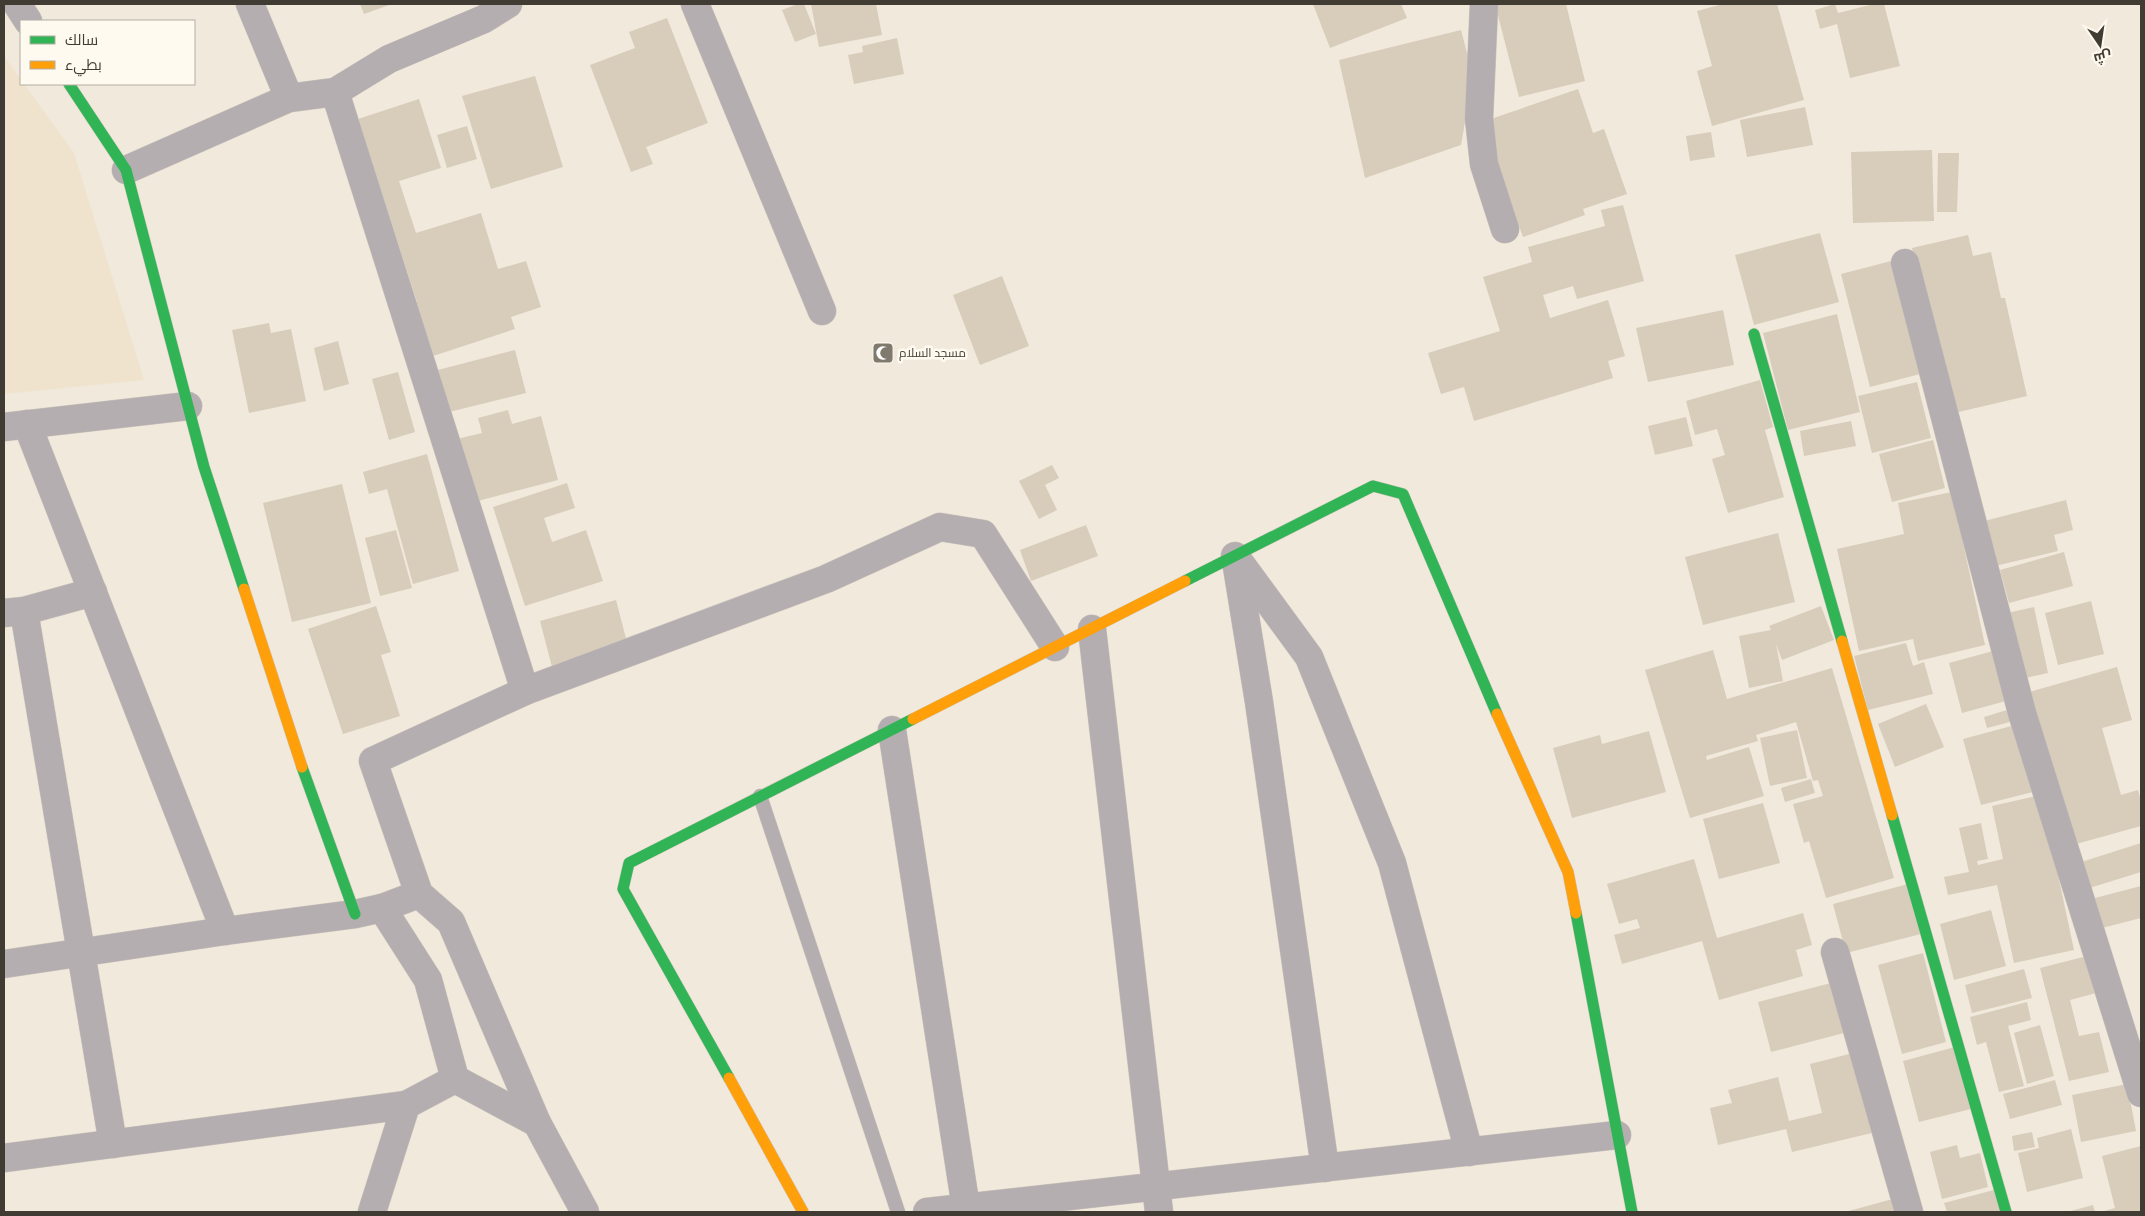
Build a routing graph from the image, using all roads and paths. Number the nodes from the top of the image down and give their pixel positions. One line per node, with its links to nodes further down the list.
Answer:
1 (16, 4): 6 (street)
2 (250, 4): 9 (street)
3 (508, 4): 8 (street)
4 (695, 4): 13 (street)
5 (1484, 4): 11 (street)
6 (27, 20)
7 (70, 85): 10 (street)
8 (335, 92): 9 (street); 22 (street)
9 (289, 98): 10 (street)
10 (126, 170): 15 (street)
11 (1505, 229)
12 (1905, 263): 33 (street)
13 (822, 312)
14 (1754, 334): 50 (street)
15 (188, 406): 16 (street); 27 (street)
16 (15, 425): 18 (street)
17 (1235, 556): 20 (street); 36 (street); 38 (street); 40 (street)
18 (93, 592): 19 (street); 28 (street)
19 (14, 612): 29 (street)
20 (1092, 629): 21 (street); 41 (street)
21 (1055, 647): 22 (street); 23 (street)
22 (525, 690): 25 (street)
23 (892, 730): 24 (street); 42 (street)
24 (760, 796): 45 (street); 46 (lane)
25 (420, 894): 26 (street); 35 (street)
26 (382, 908): 27 (street); 32 (street)
27 (355, 914): 28 (street)
28 (225, 931): 29 (street)
29 (81, 952): 31 (street); 37 (street)
30 (1835, 952): 49 (street)
31 (4, 964)
32 (454, 1079): 34 (street); 35 (street)
33 (2141, 1093)
34 (406, 1105): 37 (street); 43 (street)
35 (537, 1123): 44 (street)
36 (1617, 1136): 38 (street); 48 (street)
37 (113, 1144): 39 (street)
38 (1470, 1152): 40 (street)
39 (4, 1158)
40 (1325, 1168): 41 (street)
41 (1157, 1200): 42 (street)
42 (966, 1208): 47 (street)
43 (372, 1212)
44 (585, 1212)
45 (803, 1212)
46 (898, 1212)
47 (927, 1212)
48 (1632, 1212)
49 (1909, 1212)
50 (2006, 1212)

